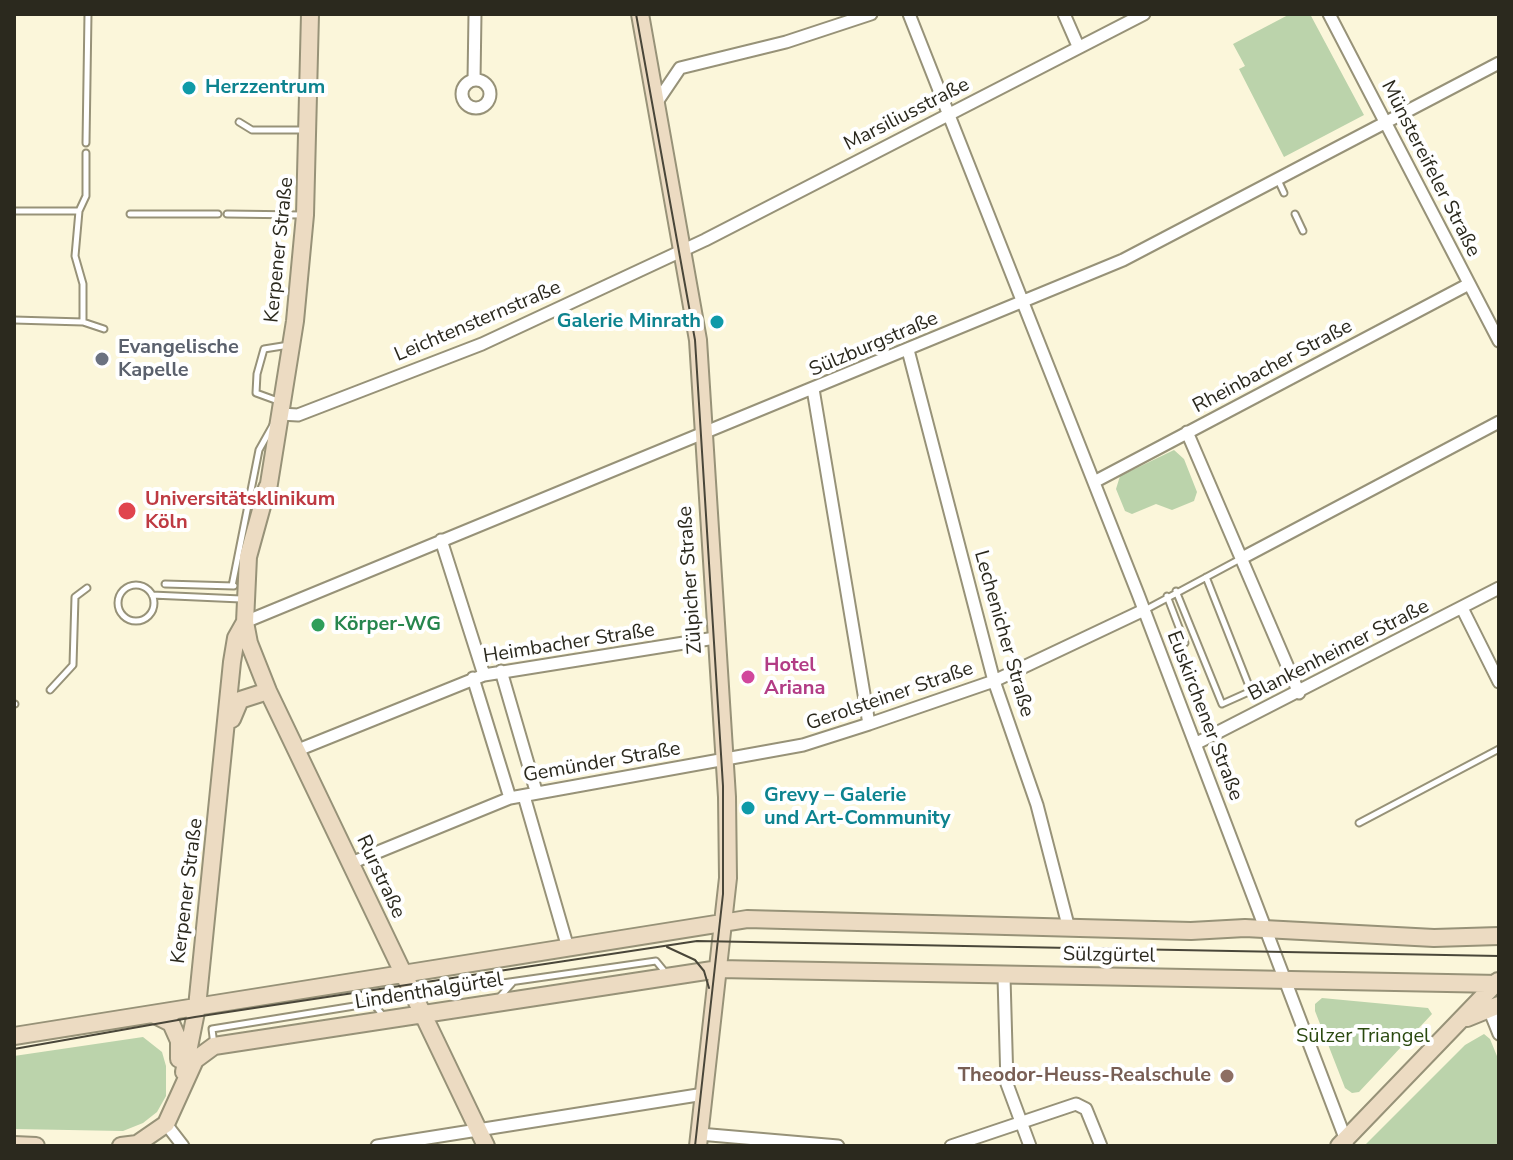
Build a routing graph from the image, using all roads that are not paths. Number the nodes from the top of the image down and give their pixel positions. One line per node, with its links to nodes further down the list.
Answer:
1 (88, 14): 18 (lane)
2 (310, 14): 17 (main road, Kerpener Straße)
3 (475, 14): 12 (street)
4 (640, 14): 13 (main road, Zülpicher Straße)
5 (871, 14): 13 (street)
6 (909, 14): 14 (street, Euskirchener Straße)
7 (1064, 14): 10 (street)
8 (1144, 14): 10 (street, Marsiliusstraße)
9 (1329, 14): 16 (street, Münstereifeler Straße)
10 (1078, 46): 14 (street, Marsiliusstraße)
11 (1499, 63): 16 (street, Sülzburgstraße)
12 (474, 80)
13 (657, 102): 30 (main road, Zülpicher Straße)
14 (948, 114): 30 (street, Marsiliusstraße); 32 (street, Euskirchener Straße)
15 (239, 122): 17 (lane)
16 (1385, 123): 20 (street, Sülzburgstraße); 31 (street, Münstereifeler Straße)
17 (310, 130): 28 (main road, Kerpener Straße)
18 (86, 143)
19 (86, 153): 23 (lane)
20 (1277, 179): 21 (lane); 32 (street, Sülzburgstraße)
21 (1284, 193)
22 (14, 211): 23 (lane)
23 (79, 211): 34 (lane)
24 (130, 214): 25 (lane)
25 (218, 214)
26 (227, 214): 28 (lane)
27 (1295, 214): 29 (lane)
28 (305, 215): 37 (main road, Kerpener Straße)
29 (1303, 231)
30 (684, 249): 40 (street, Leichtensternstraße); 43 (main road, Zülpicher Straße)
31 (1469, 284): 36 (street, Münstereifeler Straße); 42 (street, Rheinbacher Straße)
32 (1022, 301): 38 (street, Sülzburgstraße); 44 (street, Euskirchener Straße)
33 (14, 320): 34 (lane)
34 (83, 322): 35 (lane)
35 (104, 329)
36 (1499, 341)
37 (290, 345): 40 (main road, Kerpener Straße); 40 (lane)
38 (908, 350): 39 (street, Sülzburgstraße); 62 (street, Lechenicher Straße)
39 (813, 389): 43 (street, Sülzburgstraße); 67 (street)
40 (281, 408): 51 (main road, Kerpener Straße); 51 (lane)
41 (1499, 422): 46 (street)
42 (1187, 432): 44 (street, Rheinbacher Straße); 46 (street)
43 (702, 436): 45 (street, Sülzburgstraße); 58 (main road, Zülpicher Straße)
44 (1094, 482): 56 (street, Euskirchener Straße)
45 (441, 540): 57 (street, Sülzburgstraße); 61 (street)
46 (1242, 558): 47 (lane); 66 (street)
47 (1206, 577): 52 (lane); 52 (lane)
48 (165, 584): 51 (lane)
49 (87, 588): 64 (lane)
50 (1499, 588): 55 (street, Blankenheimer Straße)
51 (242, 591): 53 (lane); 57 (main road, Kerpener Straße)
52 (1176, 591): 54 (lane)
53 (152, 595): 53 (lane)
54 (1167, 596): 56 (lane); 59 (lane)
55 (1462, 608): 63 (street); 66 (street, Blankenheimer Straße)
56 (1144, 610): 62 (street, Gerolsteiner Straße); 69 (street, Euskirchener Straße)
57 (245, 622): 65 (main road, Rurstraße); 68 (main road, Kerpener Straße)
58 (715, 638): 60 (street, Heimbacher Straße); 72 (main road, Zülpicher Straße)
59 (1185, 643)
60 (501, 671): 61 (street, Heimbacher Straße); 73 (street)
61 (479, 677): 71 (street, Heimbacher Straße); 74 (street)
62 (994, 681): 67 (street, Gerolsteiner Straße); 78 (street, Lechenicher Straße)
63 (1499, 682)
64 (50, 690)
65 (268, 691): 68 (main road, Kerpener Straße); 71 (main road, Rurstraße)
66 (1299, 693): 69 (street, Blankenheimer Straße)
67 (869, 724): 72 (street, Gerolsteiner Straße)
68 (227, 731): 92 (main road, Kerpener Straße)
69 (1195, 744): 79 (street, Euskirchener Straße)
70 (1499, 749): 75 (lane)
71 (298, 750): 76 (main road, Rurstraße)
72 (726, 759): 73 (street, Gemünder Straße); 77 (main road, Zülpicher Straße)
73 (530, 793): 74 (street, Gemünder Straße); 81 (street)
74 (510, 798): 76 (street, Gemünder Straße)
75 (1359, 823)
76 (351, 863): 83 (main road, Rurstraße)
77 (724, 922): 78 (main road, Sülzgürtel); 81 (main road, Lindenthalgürtel); 82 (main road, Zülpicher Straße)
78 (1068, 925): 79 (main road, Sülzgürtel)
79 (1266, 929): 80 (main road, Sülzgürtel); 86 (street, Euskirchener Straße)
80 (1499, 936)
81 (568, 948): 83 (main road, Lindenthalgürtel)
82 (719, 969): 84 (main road, Lindenthalgürtel); 85 (main road, Sülzgürtel); 99 (main road, Zülpicher Straße)
83 (405, 975): 90 (main road, Rurstraße); 92 (main road, Lindenthalgürtel)
84 (668, 976): 87 (lane); 91 (main road, Lindenthalgürtel)
85 (1004, 977): 86 (main road, Sülzgürtel); 101 (street)
86 (1285, 979): 88 (main road, Sülzgürtel); 105 (street, Euskirchener Straße)
87 (514, 980): 90 (lane); 91 (lane)
88 (1454, 983): 89 (main road, Sülzgürtel); 96 (main road)
89 (1498, 983): 96 (main road)
90 (414, 996): 95 (main road, Rurstraße)
91 (495, 1002): 95 (main road, Lindenthalgürtel)
92 (197, 1007): 94 (main road, Lindenthalgürtel); 100 (main road, Lindenthalgürtel)
93 (1494, 1007): 96 (main road); 97 (street)
94 (153, 1014): 98 (main road, Lindenthalgürtel); 100 (main road, Lindenthalgürtel)
95 (424, 1014): 100 (main road, Lindenthalgürtel); 103 (main road, Rurstraße)
96 (1464, 1017): 105 (main road)
97 (1499, 1034)
98 (14, 1036)
99 (704, 1094): 103 (street); 104 (main road, Zülpicher Straße)
100 (178, 1101): 102 (main road, Lindenthalgürtel)
101 (1022, 1123): 113 (street); 114 (street); 115 (street)
102 (166, 1124): 108 (main road); 109 (street)
103 (478, 1130): 110 (street); 111 (main road, Rurstraße)
104 (698, 1140): 112 (street)
105 (1344, 1144)
106 (14, 1145): 107 (main road)
107 (36, 1146)
108 (121, 1146)
109 (183, 1146)
110 (377, 1146)
111 (486, 1146)
112 (838, 1146)
113 (951, 1146)
114 (1030, 1146)
115 (1101, 1146)

